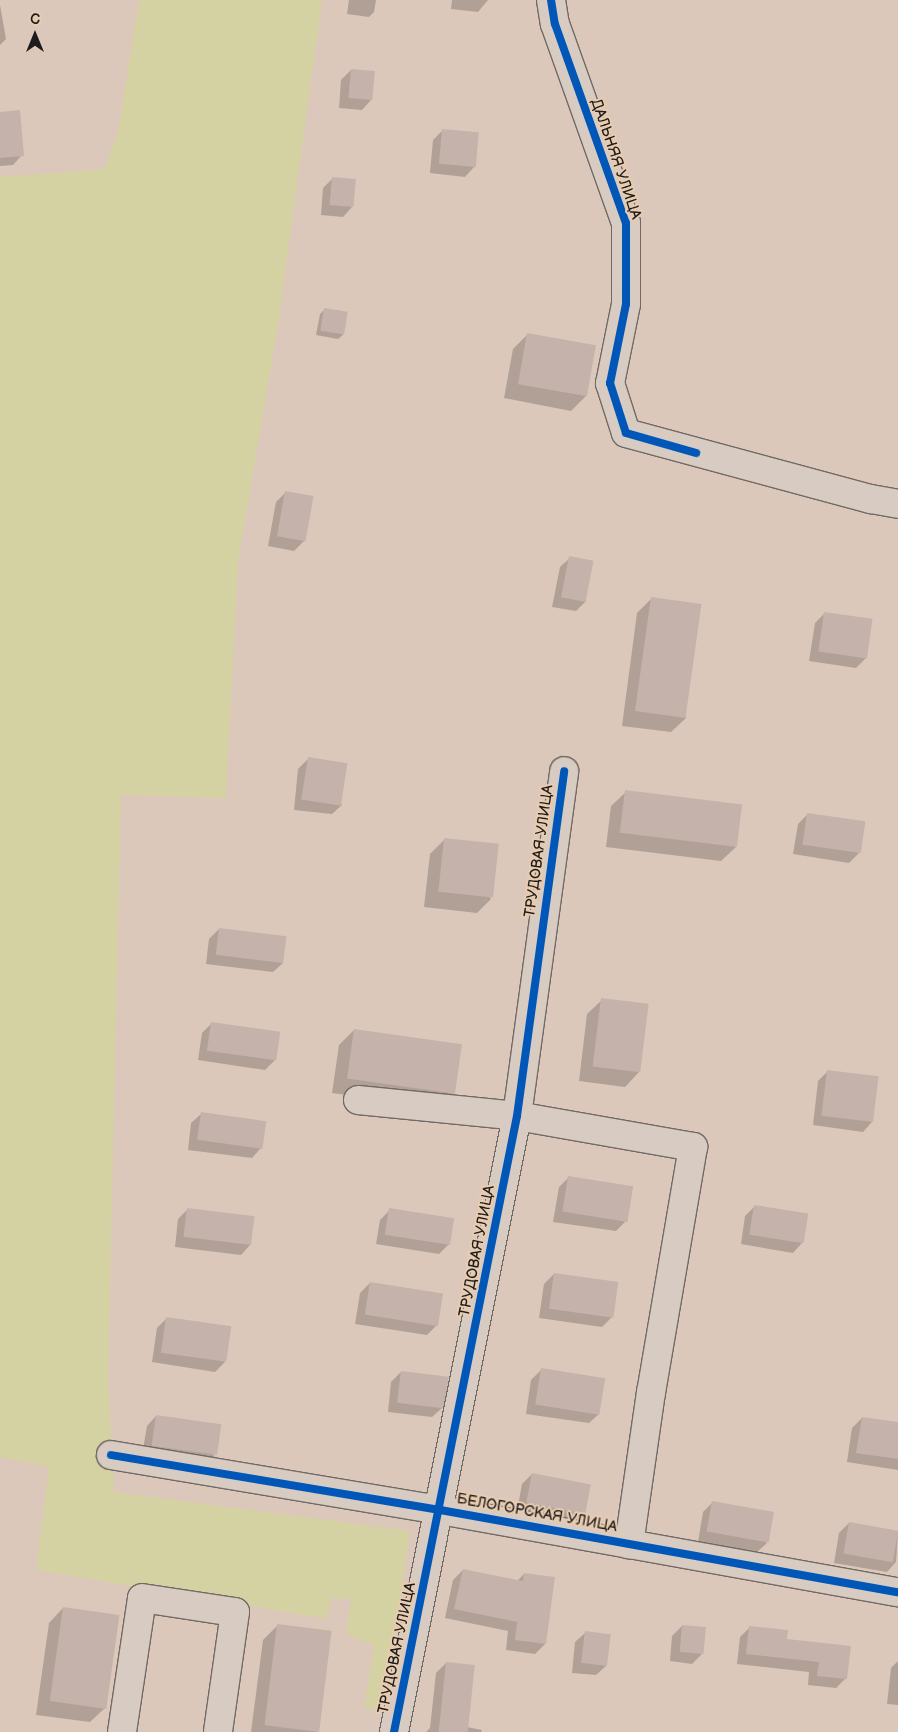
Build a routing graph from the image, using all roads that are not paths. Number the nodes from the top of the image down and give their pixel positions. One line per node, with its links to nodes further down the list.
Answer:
1 (551, 0): 2 (street, ДАЛЬНЯЯ УЛИЦА)
2 (898, 504)
3 (564, 770): 5 (street, ТРУДОВАЯ УЛИЦА)
4 (358, 1100): 5 (street)
5 (517, 1116): 7 (street, ТРУДОВАЯ УЛИЦА); 8 (street)
6 (111, 1455): 7 (street, БЕЛОГОРСКАЯ УЛИЦА)
7 (440, 1510): 8 (street, БЕЛОГОРСКАЯ УЛИЦА); 12 (street, ТРУДОВАЯ УЛИЦА)
8 (629, 1544): 9 (street, БЕЛОГОРСКАЯ УЛИЦА)
9 (898, 1592)
10 (122, 1732): 11 (street)
11 (218, 1732)
12 (394, 1732)

